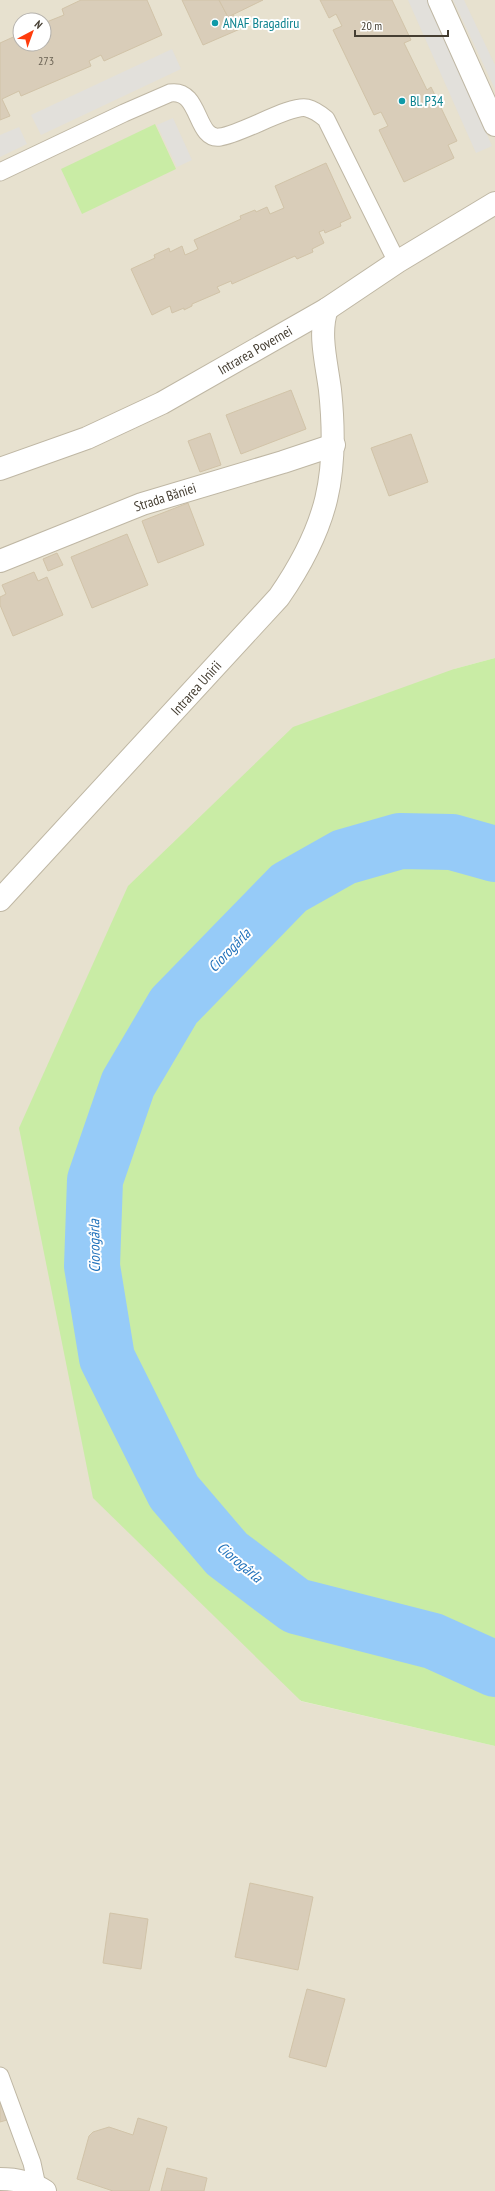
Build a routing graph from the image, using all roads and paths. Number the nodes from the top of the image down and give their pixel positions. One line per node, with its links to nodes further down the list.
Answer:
1 (439, 0): 2 (street)
2 (495, 125)
3 (0, 172): 5 (lane)
4 (495, 202): 5 (street, Intrarea Povernei)
5 (396, 262): 6 (street, Intrarea Povernei)
6 (327, 309): 7 (street, Intrarea Unirii); 8 (street, Intrarea Povernei)
7 (334, 445): 9 (street, Strada Băniei); 10 (street, Intrarea Unirii)
8 (0, 469)
9 (0, 562)
10 (0, 900)
11 (0, 2076): 13 (lane)
12 (0, 2179): 13 (street)
13 (41, 2188)

